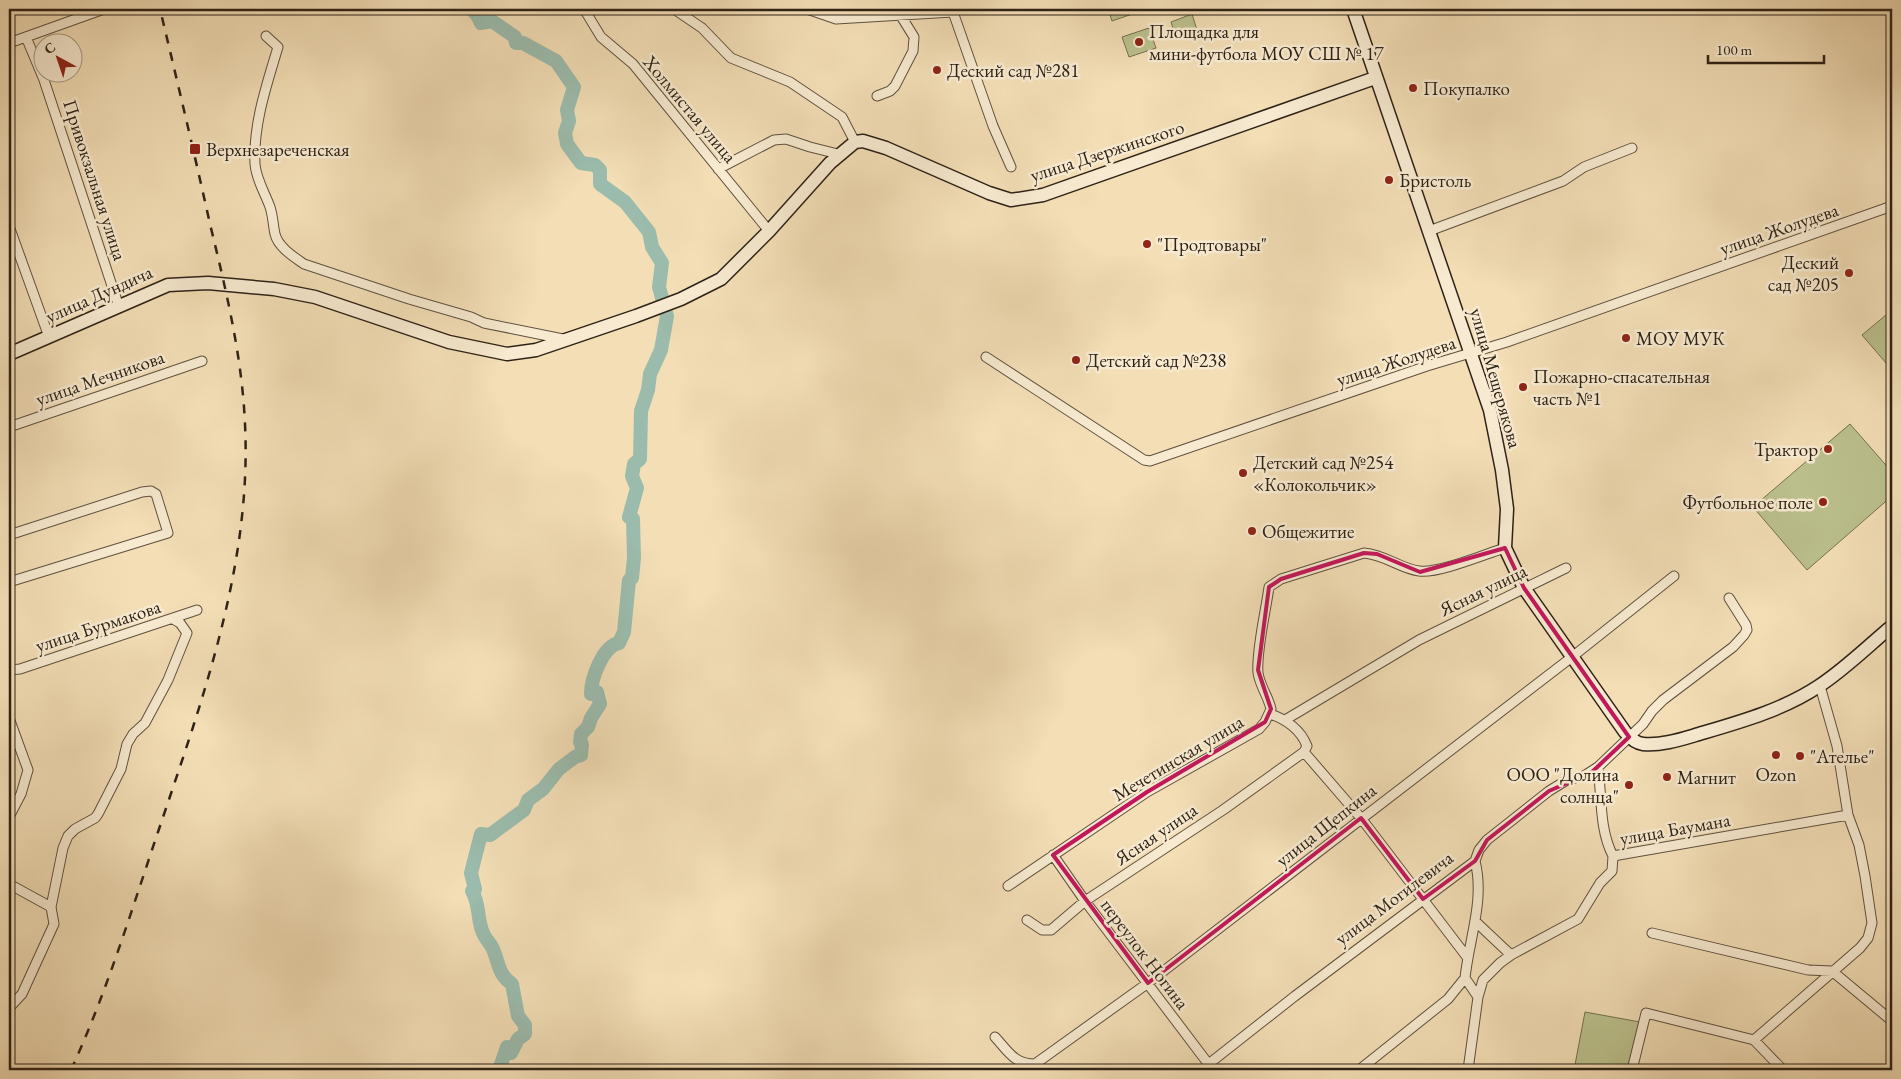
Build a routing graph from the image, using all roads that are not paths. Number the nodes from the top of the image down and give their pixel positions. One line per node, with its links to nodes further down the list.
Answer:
1 (104, 9): 10 (street)
2 (584, 9): 18 (street, Холмистая улица)
3 (674, 9): 14 (street)
4 (807, 9): 6 (street)
5 (1353, 9): 12 (street, улица Мещерякова)
6 (819, 10): 8 (street)
7 (955, 10): 8 (street); 17 (street)
8 (901, 16): 13 (street)
9 (266, 36): 25 (street)
10 (26, 37): 11 (street); 23 (street, Привокзальная улица)
11 (9, 43)
12 (1376, 78): 14 (street, улица Дзержинского); 21 (street, улица Мещерякова)
13 (877, 96)
14 (855, 142): 16 (street)
15 (1632, 148): 21 (street)
16 (838, 154): 18 (street); 22 (street)
17 (1010, 167)
18 (718, 169): 22 (street, Холмистая улица)
19 (1892, 206): 26 (street, улица Жолудева)
20 (9, 226): 24 (street)
21 (1429, 230): 26 (street, улица Мещерякова)
22 (769, 231): 25 (street, улица Дундича)
23 (119, 307): 24 (street, улица Дундича); 25 (street, улица Дундича)
24 (48, 337): 27 (street, улица Дундича)
25 (566, 340)
26 (1472, 353): 28 (street, улица Жолудева); 32 (street, улица Мещерякова)
27 (9, 354)
28 (986, 357)
29 (202, 360): 30 (street, улица Мечникова)
30 (9, 427)
31 (9, 535): 35 (street)
32 (1505, 548): 36 (street, улица Мещерякова); 44 (street, Мечетинская улица)
33 (1566, 568): 36 (street, Ясная улица)
34 (1674, 576): 41 (street, улица Щепкина)
35 (9, 582)
36 (1524, 588): 41 (street, улица Мещерякова); 46 (street, Ясная улица)
37 (1729, 598): 47 (street, улица Могилевича)
38 (197, 610): 39 (street, улица Бурмакова)
39 (173, 619): 42 (street, улица Бурмакова); 60 (street)
40 (1892, 626): 43 (street)
41 (1572, 657): 47 (street, улица Мещерякова); 52 (street, улица Щепкина)
42 (9, 670)
43 (1820, 686): 47 (street); 50 (street)
44 (1270, 714): 46 (street); 53 (street, Мечетинская улица)
45 (9, 718): 51 (street)
46 (1285, 720): 48 (street)
47 (1630, 737): 49 (street, улица Могилевича)
48 (1304, 752): 52 (street); 59 (street, Ясная улица)
49 (1598, 767): 54 (street); 55 (street, улица Могилевича)
50 (1848, 815): 54 (street, улица Баумана); 66 (street)
51 (9, 818)
52 (1361, 818): 58 (street); 68 (street, улица Щепкина)
53 (1053, 855): 57 (street, Мечетинская улица); 59 (street, переулок Ногина)
54 (1613, 856): 64 (street, улица Баумана)
55 (1475, 861): 58 (street, улица Могилевича); 62 (street)
56 (9, 884): 60 (street)
57 (1008, 886)
58 (1423, 899): 65 (street); 74 (street, улица Могилевича)
59 (1085, 901): 61 (street, Ясная улица); 68 (street, переулок Ногина)
60 (51, 907): 70 (street)
61 (1026, 920)
62 (1476, 922): 64 (street); 65 (street)
63 (1652, 933): 66 (street)
64 (1511, 955): 69 (street, улица Баумана)
65 (1467, 957): 67 (street)
66 (1832, 971): 71 (street); 73 (street)
67 (1465, 978): 69 (street); 75 (street)
68 (1148, 983): 72 (street, улица Щепкина); 74 (street, переулок Ногина)
69 (1478, 997): 76 (street, улица Баумана)
70 (9, 1008)
71 (1892, 1021)
72 (995, 1037)
73 (1754, 1040): 77 (street); 78 (street)
74 (1208, 1068)
75 (1359, 1070)
76 (1468, 1070)
77 (1632, 1070)
78 (1783, 1070)

